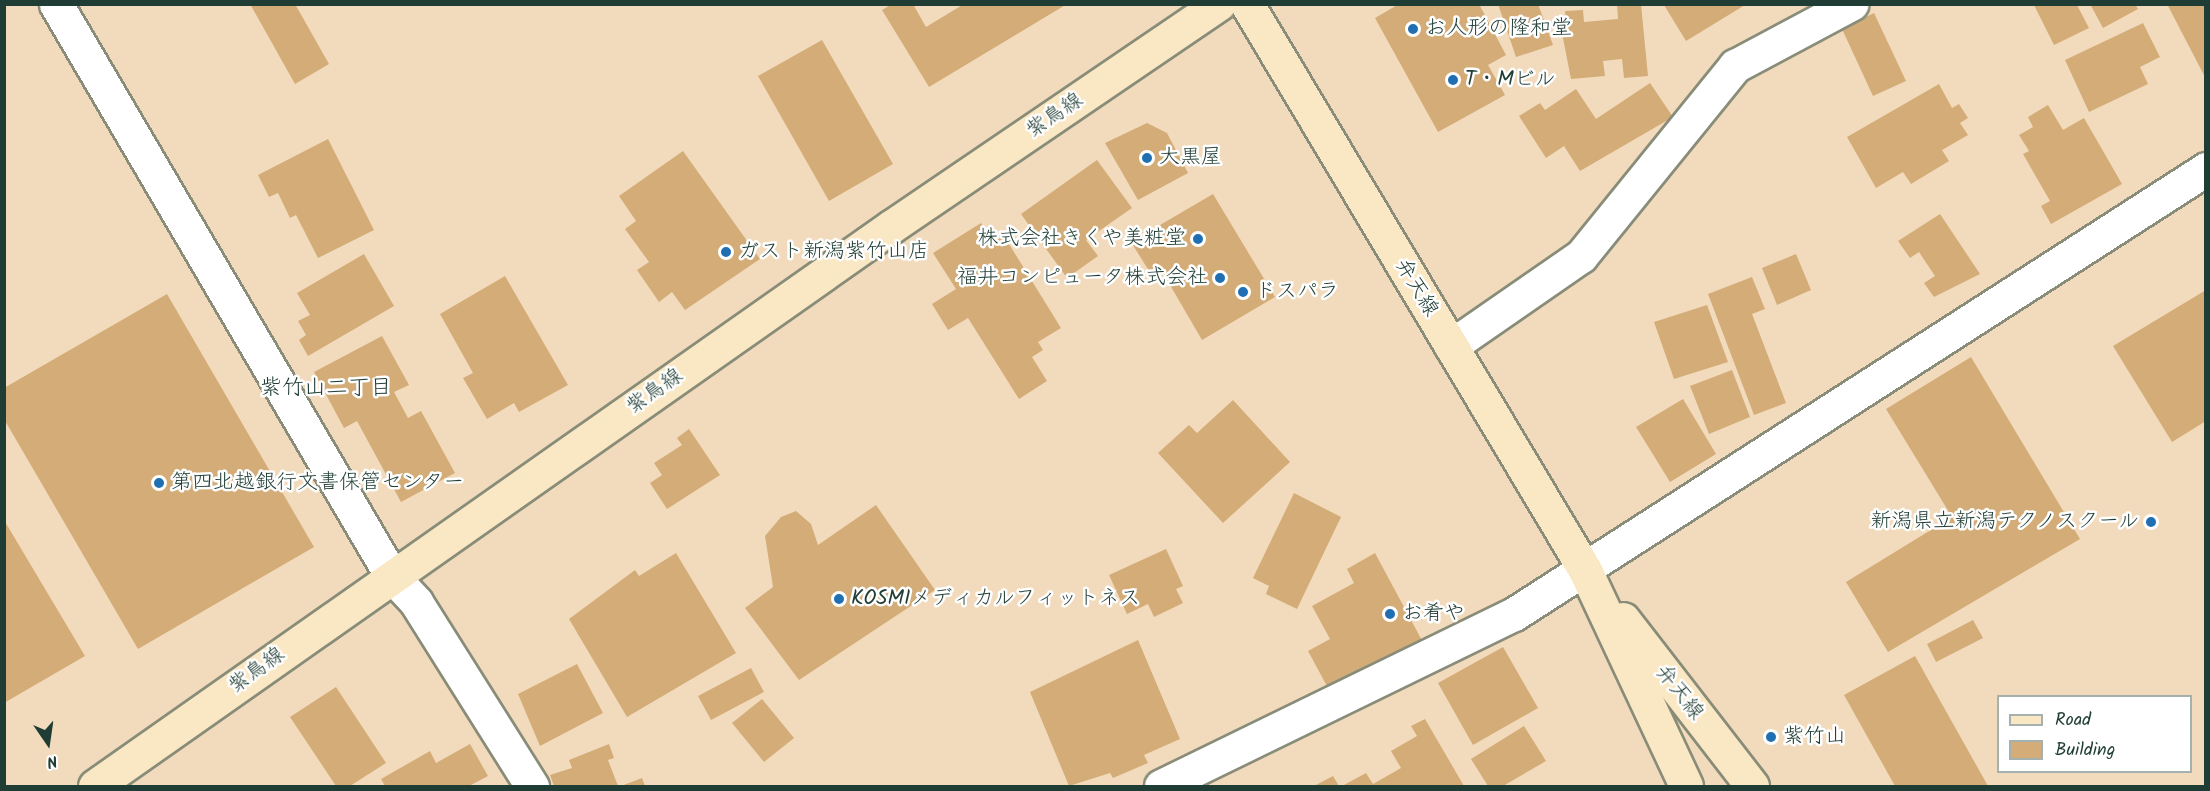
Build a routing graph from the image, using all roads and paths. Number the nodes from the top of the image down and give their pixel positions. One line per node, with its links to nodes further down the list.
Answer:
1 (56, 4): 8 (street)
2 (1219, 4): 8 (street, 紫鳥線)
3 (1248, 4): 6 (street, 弁天線)
4 (1851, 4): 6 (street)
5 (2205, 169): 7 (street)
6 (1450, 346): 7 (street, 弁天線)
7 (1585, 570): 11 (street); 12 (street, 弁天線); 13 (street, 弁天線)
8 (391, 575): 9 (street, 紫鳥線); 10 (street)
9 (95, 786)
10 (532, 786)
11 (1161, 786)
12 (1686, 786)
13 (1752, 786)

